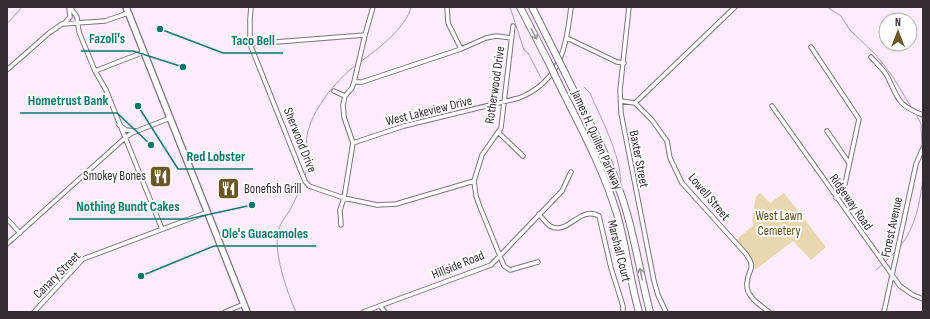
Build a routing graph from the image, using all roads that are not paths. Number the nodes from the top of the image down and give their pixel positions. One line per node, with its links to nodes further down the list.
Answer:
1 (70, 7): 11 (street); 12 (street)
2 (251, 7): 17 (street, Sherwood Drive)
3 (373, 7): 14 (street)
4 (447, 7): 19 (street)
5 (520, 7): 66 (highway, James H. Quillen Parkway, one-way to 66, bridge)
6 (532, 7): 67 (highway, James H. Quillen Parkway, one-way to 6, bridge)
7 (571, 7): 16 (street, West Lakeview Drive)
8 (629, 7): 22 (street, Baxter Street)
9 (735, 7): 30 (street)
10 (127, 10): 11 (street); 20 (main road)
11 (79, 23): 12 (street); 24 (street)
12 (64, 24): 23 (street)
13 (513, 26): 15 (street, Rotherwood Drive)
14 (365, 35): 17 (street); 25 (street)
15 (512, 38): 19 (street); 29 (street, Rotherwood Drive)
16 (567, 38): 22 (street); 29 (street, West Lakeview Drive)
17 (250, 44): 45 (street, Sherwood Drive)
18 (811, 48): 42 (street)
19 (461, 49): 25 (street)
20 (144, 52): 24 (street); 33 (main road)
21 (871, 57): 32 (street)
22 (624, 63): 28 (street, Baxter Street)
23 (8, 70)
24 (96, 71): 34 (street)
25 (354, 82): 27 (street)
26 (334, 91): 27 (street)
27 (345, 96): 39 (street)
28 (620, 101): 30 (street); 68 (street, Baxter Street)
29 (504, 103): 37 (street, Rotherwood Drive); 39 (street, West Lakeview Drive)
30 (635, 103): 69 (street, Lowell Street)
31 (772, 106): 46 (street, Ridgeway Road)
32 (923, 115)
33 (170, 118): 35 (street); 47 (main road)
34 (119, 125): 35 (street); 38 (street)
35 (137, 131): 38 (street)
36 (827, 131): 42 (street)
37 (498, 132): 41 (street); 44 (street, Rotherwood Drive)
38 (126, 137): 51 (street); 52 (street)
39 (353, 143): 45 (street)
40 (923, 148): 56 (street, Forest Avenue)
41 (523, 156)
42 (849, 163): 46 (street)
43 (571, 172): 48 (street, Hillside Road)
44 (474, 181): 45 (street, Sherwood Drive); 54 (street, Rotherwood Drive)
45 (344, 198): 50 (street)
46 (836, 198): 56 (street, Ridgeway Road)
47 (208, 212): 51 (street, Canary Street); 58 (main road)
48 (539, 214): 54 (street, Hillside Road); 65 (street, Marshall Court)
49 (7, 219): 52 (street)
50 (341, 225)
51 (162, 229): 60 (street, Canary Street)
52 (20, 233): 53 (street)
53 (7, 244)
54 (500, 255): 55 (street, Rotherwood Drive); 59 (street, Hillside Road)
55 (538, 262)
56 (892, 275): 57 (street, Ridgeway Road); 70 (street, Forest Avenue)
57 (923, 299)
58 (244, 304): 61 (street); 62 (main road)
59 (380, 306): 63 (street, Hillside Road); 64 (street)
60 (34, 312)
61 (225, 312)
62 (248, 312)
63 (363, 312)
64 (384, 312)
65 (623, 312)
66 (639, 312)
67 (650, 312)
68 (666, 312)
69 (769, 312)
70 (884, 312)

